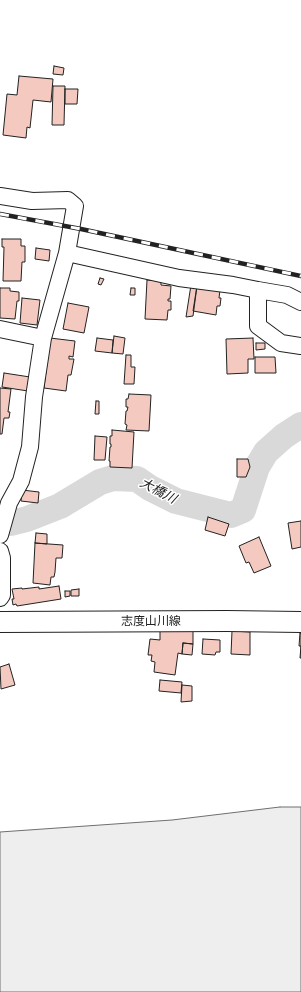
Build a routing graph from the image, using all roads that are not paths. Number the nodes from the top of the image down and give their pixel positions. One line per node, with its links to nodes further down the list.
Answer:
1 (0, 196): 2 (street)
2 (67, 253): 3 (street); 6 (street)
3 (258, 290): 4 (street); 7 (street)
4 (301, 302)
5 (0, 329): 6 (street)
6 (43, 338): 8 (street)
7 (301, 346)
8 (0, 535)
9 (0, 551): 10 (street)
10 (0, 598)
11 (0, 622): 12 (main road, 志度山川線)
12 (301, 622)

